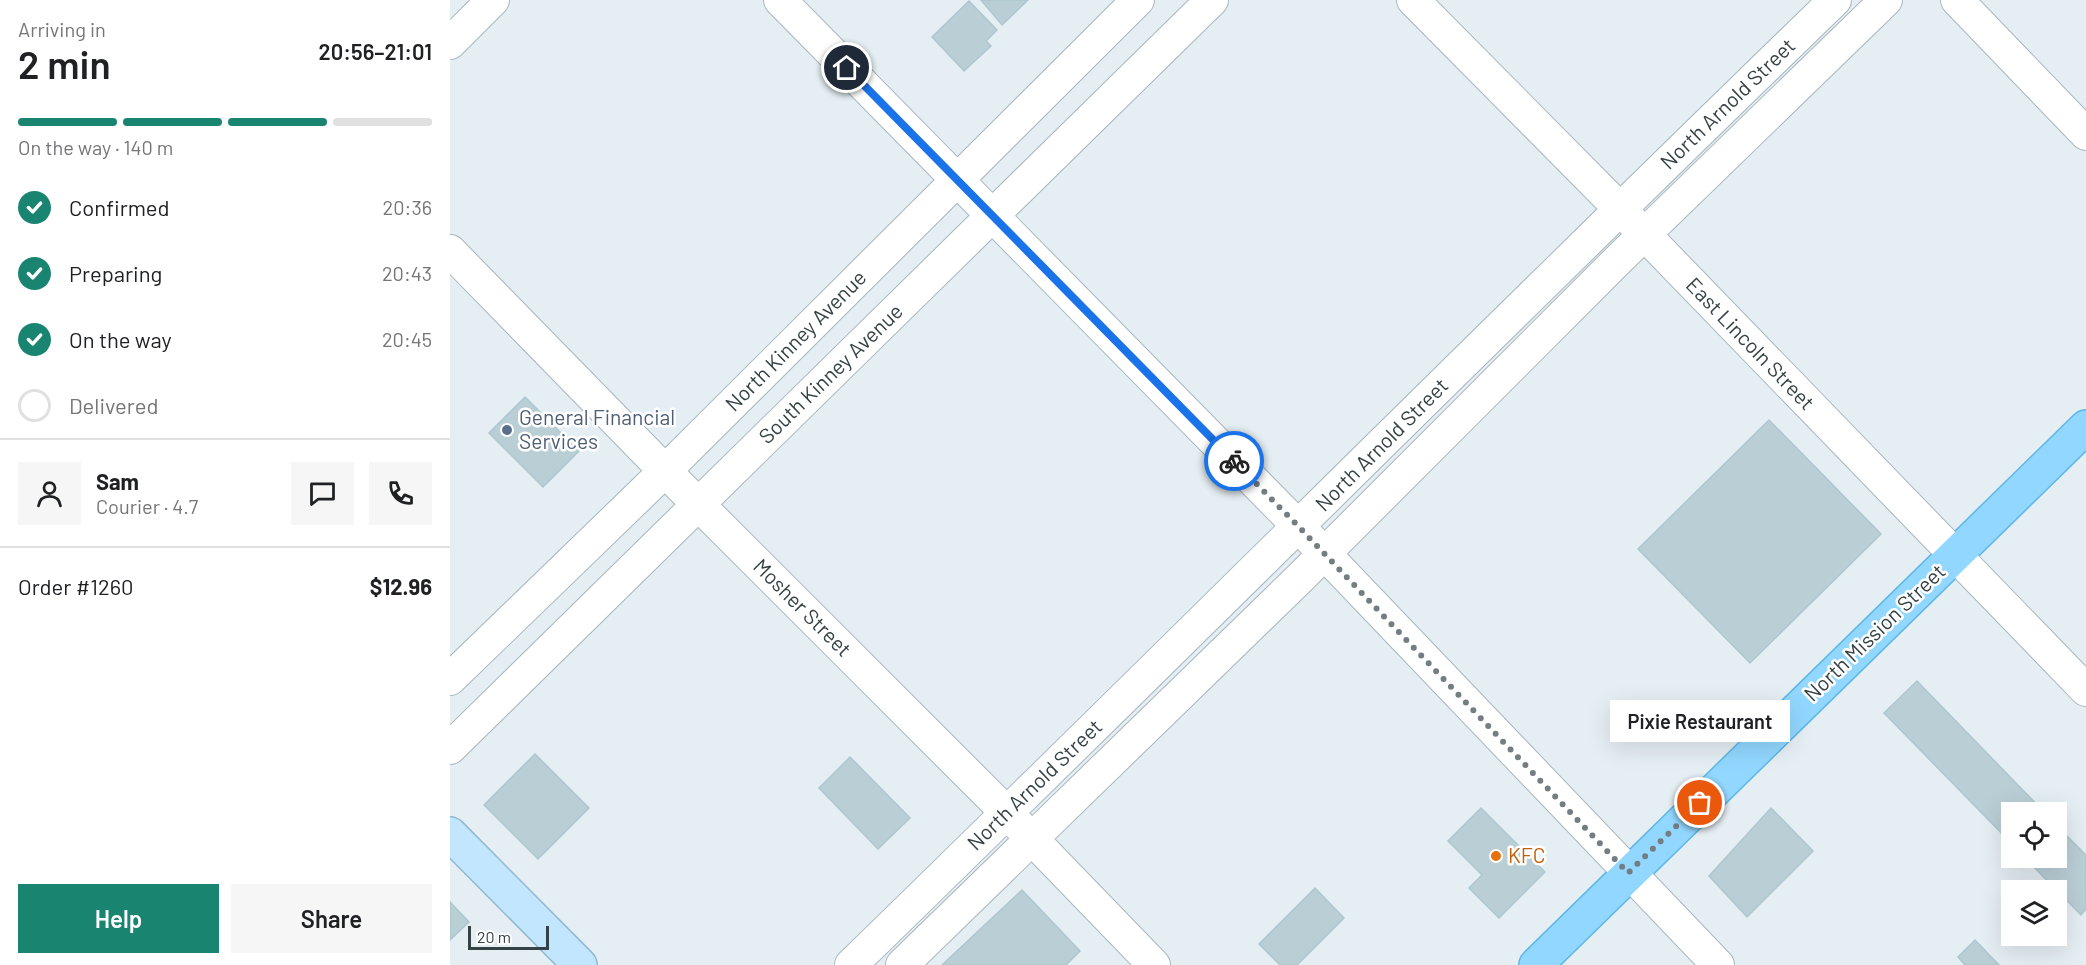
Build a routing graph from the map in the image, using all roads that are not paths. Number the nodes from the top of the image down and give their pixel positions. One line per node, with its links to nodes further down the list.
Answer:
1 (493, 0): 9 (street)
2 (780, 0): 11 (street)
3 (1138, 0): 11 (street, North Kinney Avenue)
4 (1212, 0): 13 (street, South Kinney Avenue)
5 (1413, 0): 12 (street, East Lincoln Street)
6 (1835, 0): 12 (street, North Arnold Street)
7 (1886, 0): 14 (street, North Arnold Street)
8 (1957, 0): 10 (street)
9 (450, 43)
10 (2086, 134)
11 (958, 180): 13 (street); 17 (street, North Kinney Avenue)
12 (1619, 208): 14 (street, East Lincoln Street); 19 (street, North Arnold Street)
13 (992, 216): 18 (street, South Kinney Avenue); 19 (street)
14 (1644, 236): 20 (street, North Arnold Street); 21 (street, East Lincoln Street)
15 (450, 251): 17 (street, Mosher Street)
16 (2086, 427): 21 (main road, North Mission Street)
17 (665, 471): 18 (street, Mosher Street); 22 (street, North Kinney Avenue)
18 (698, 504): 24 (street, South Kinney Avenue); 25 (street, Mosher Street)
19 (1299, 527): 20 (street); 25 (street, North Arnold Street)
20 (1324, 554): 27 (street, North Arnold Street); 28 (street)
21 (1955, 555): 23 (street, East Lincoln Street); 28 (main road, North Mission Street)
22 (450, 679)
23 (2086, 690)
24 (450, 748)
25 (1007, 813): 27 (street, Mosher Street); 30 (street, North Arnold Street)
26 (450, 834): 29 (street)
27 (1032, 838): 31 (street, North Arnold Street); 32 (street, Mosher Street)
28 (1628, 873): 33 (main road, North Mission Street); 34 (street)
29 (580, 965)
30 (851, 965)
31 (902, 965)
32 (1154, 965)
33 (1536, 965)
34 (1718, 965)

